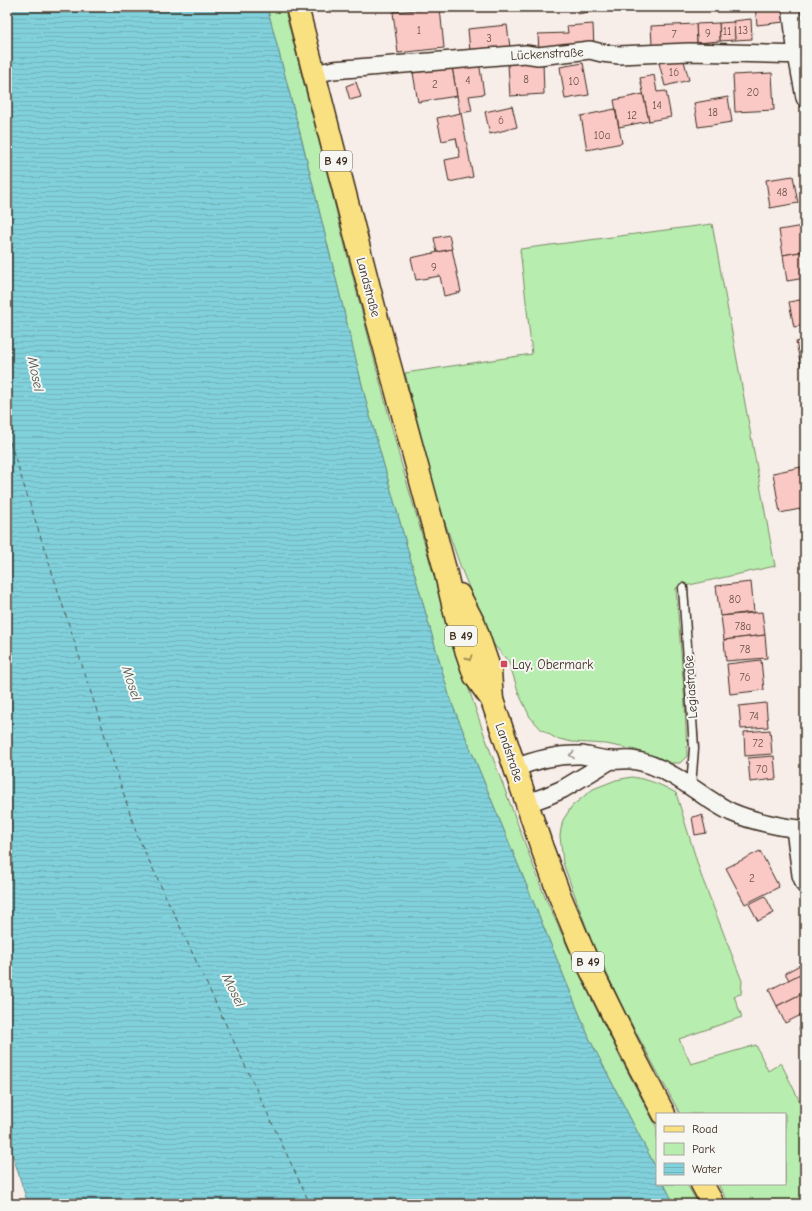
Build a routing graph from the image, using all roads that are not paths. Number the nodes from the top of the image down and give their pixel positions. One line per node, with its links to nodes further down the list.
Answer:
1 (297, 7): 4 (main road, Landstraße / B 49)
2 (792, 7): 3 (street)
3 (801, 55): 4 (street, Lückenstraße); 5 (street)
4 (314, 74): 8 (main road, Landstraße / B 49)
5 (805, 98)
6 (682, 588): 9 (lane, Legiastraße)
7 (610, 760): 8 (street, one-way to 8); 9 (street); 10 (street)
8 (515, 768): 10 (main road, Landstraße / B 49)
9 (691, 786): 11 (street)
10 (528, 803): 13 (main road, B 49)
11 (800, 829): 12 (street)
12 (805, 885)
13 (663, 1113)
14 (703, 1185): 15 (main road)
15 (713, 1204)

